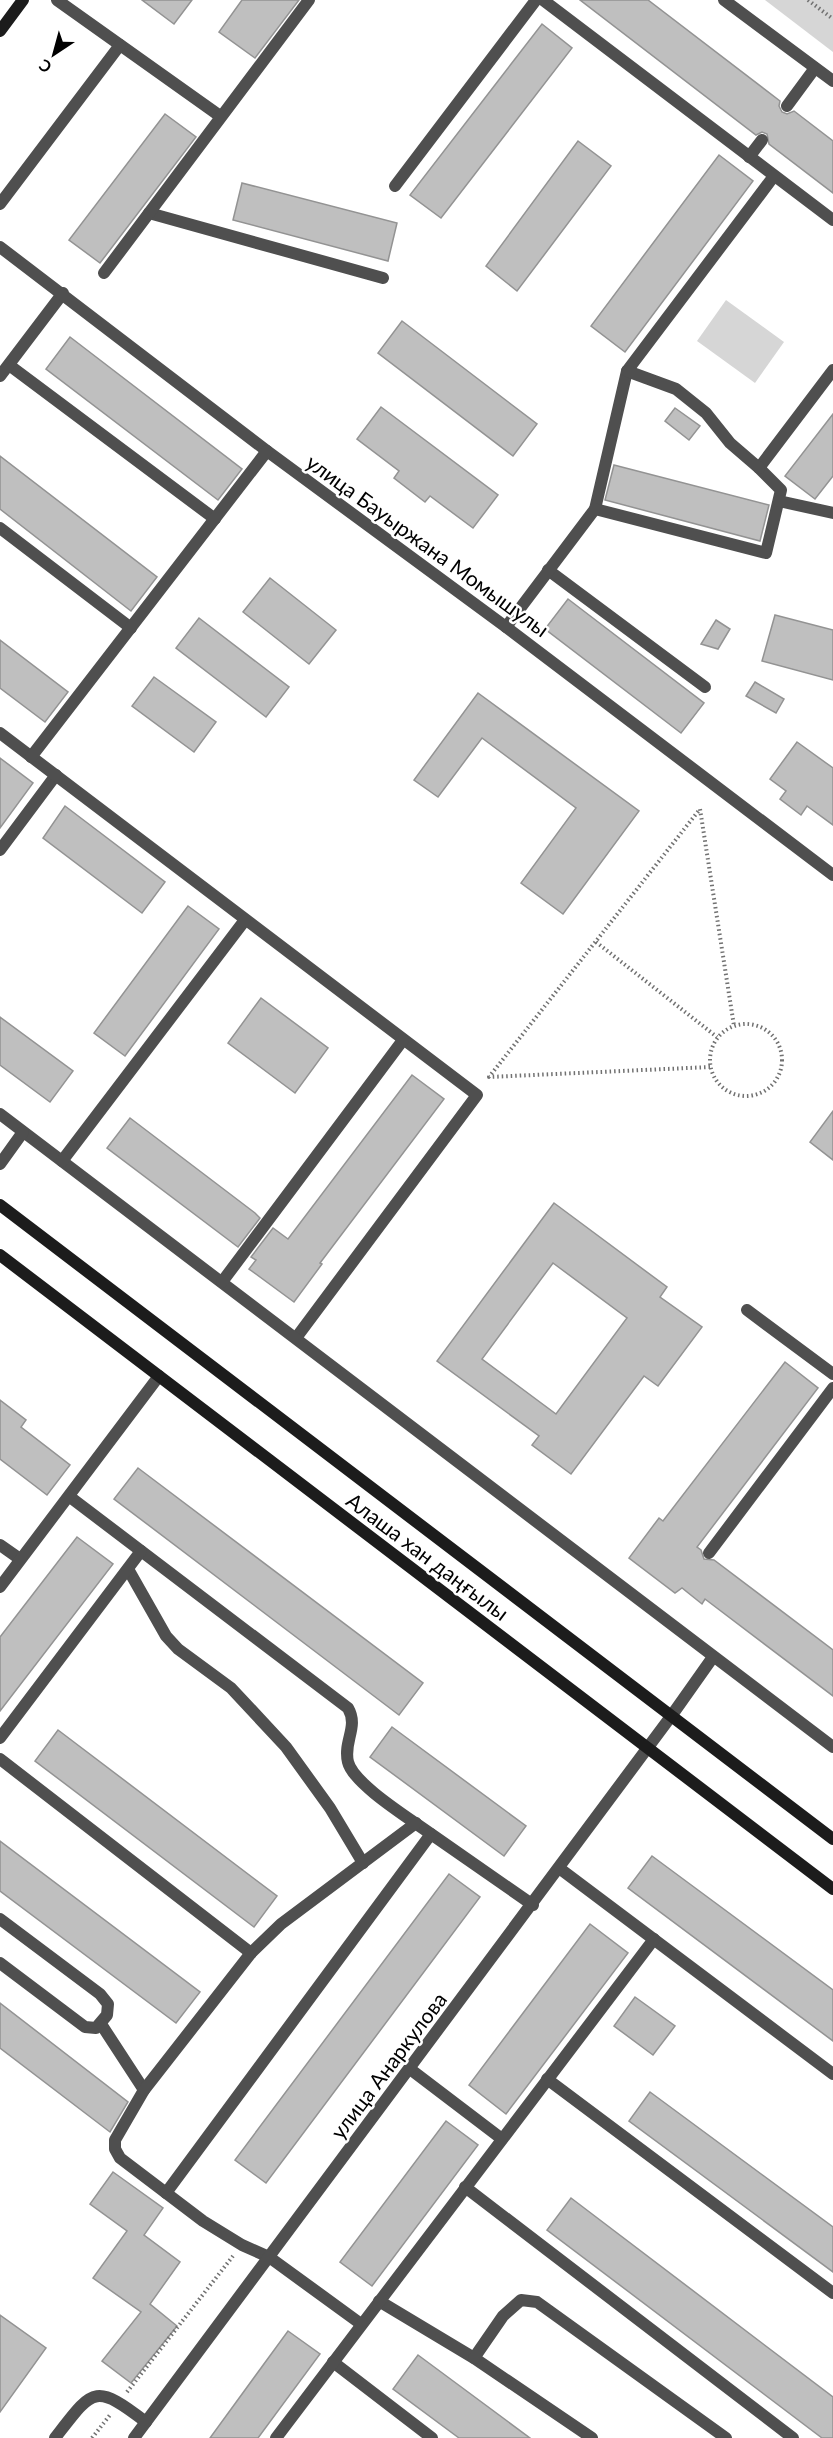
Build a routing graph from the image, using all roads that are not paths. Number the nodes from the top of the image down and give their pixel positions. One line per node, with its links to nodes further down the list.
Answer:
1 (23, 0): 7 (main road)
2 (57, 0): 8 (street)
3 (309, 0): 12 (street)
4 (536, 0): 16 (street)
5 (724, 0): 9 (street)
6 (548, 1): 14 (street)
7 (0, 31)
8 (120, 45): 12 (street); 17 (street)
9 (815, 68): 10 (street); 11 (street)
10 (833, 81)
11 (788, 106)
12 (220, 116): 18 (street)
13 (762, 140): 14 (street)
14 (749, 157): 15 (street)
15 (774, 176): 19 (street); 26 (street)
16 (395, 186)
17 (0, 204)
18 (149, 213): 21 (street); 22 (street)
19 (833, 220)
20 (0, 247): 23 (street, улица Бауыржана Момышулы)
21 (104, 273)
22 (383, 278)
23 (63, 293): 24 (street); 28 (street, улица Бауыржана Момышулы)
24 (9, 365): 27 (street); 33 (street)
25 (833, 370): 29 (street)
26 (627, 371): 29 (street); 31 (street)
27 (0, 376)
28 (267, 451): 33 (street); 36 (street, улица Бауыржана Момышулы)
29 (759, 468): 30 (street)
30 (779, 501): 31 (street); 32 (street)
31 (595, 509): 35 (street)
32 (833, 513)
33 (215, 519): 37 (street)
34 (0, 528): 37 (street)
35 (548, 570): 36 (street); 38 (street)
36 (506, 627): 43 (street, улица Бауыржана Момышулы)
37 (131, 628): 40 (street)
38 (705, 687)
39 (0, 733): 40 (street)
40 (31, 757): 41 (street)
41 (56, 775): 42 (street); 44 (street)
42 (0, 850)
43 (833, 875)
44 (245, 920): 45 (street); 48 (street)
45 (404, 1040): 52 (street); 54 (street)
46 (0, 1114): 47 (street)
47 (23, 1131): 48 (street); 49 (street)
48 (62, 1161): 52 (street)
49 (0, 1164)
50 (0, 1205): 66 (main road, Алаша хан даңғылы)
51 (0, 1255): 56 (main road, Алаша хан даңғылы)
52 (222, 1282): 54 (street)
53 (747, 1310): 55 (street)
54 (296, 1338): 65 (street)
55 (833, 1374)
56 (159, 1376): 58 (street); 68 (main road, Алаша хан даңғылы)
57 (833, 1388): 61 (street)
58 (70, 1497): 60 (street); 62 (street)
59 (0, 1545): 62 (street)
60 (141, 1551): 63 (street); 71 (street)
61 (709, 1553)
62 (20, 1560): 64 (street)
63 (128, 1569): 67 (street); 74 (street)
64 (0, 1587)
65 (713, 1657): 66 (street, улица Анаркулова); 69 (street)
66 (672, 1715): 68 (street, улица Анаркулова); 73 (main road, Алаша хан даңғылы)
67 (0, 1738)
68 (648, 1747): 75 (street, улица Анаркулова); 76 (main road, Алаша хан даңғылы)
69 (833, 1747)
70 (0, 1759): 80 (street)
71 (416, 1822): 72 (street); 74 (street)
72 (431, 1834): 77 (street); 89 (street)
73 (833, 1839)
74 (363, 1863): 80 (street)
75 (559, 1868): 77 (street, улица Анаркулова); 79 (street)
76 (833, 1889)
77 (533, 1905): 83 (street, улица Анаркулова)
78 (0, 1919): 82 (street)
79 (654, 1939): 84 (street); 85 (street)
80 (251, 1953): 86 (street)
81 (0, 1963): 82 (street)
82 (101, 2024): 86 (street)
83 (410, 2069): 87 (street); 90 (street, улица Анаркулова)
84 (833, 2074)
85 (547, 2079): 87 (street); 91 (street)
86 (144, 2090): 89 (street)
87 (502, 2139): 88 (street)
88 (465, 2187): 92 (street); 103 (street)
89 (166, 2193): 90 (street)
90 (269, 2257): 93 (street); 96 (street, улица Анаркулова)
91 (833, 2293)
92 (379, 2301): 93 (street); 94 (street)
93 (361, 2324): 95 (street)
94 (474, 2358): 101 (street); 102 (street)
95 (333, 2362): 99 (street); 100 (street)
96 (146, 2422): 97 (street); 98 (street, улица Анаркулова)
97 (55, 2438)
98 (134, 2438)
99 (276, 2438)
100 (432, 2438)
101 (592, 2438)
102 (726, 2438)
103 (793, 2438)

